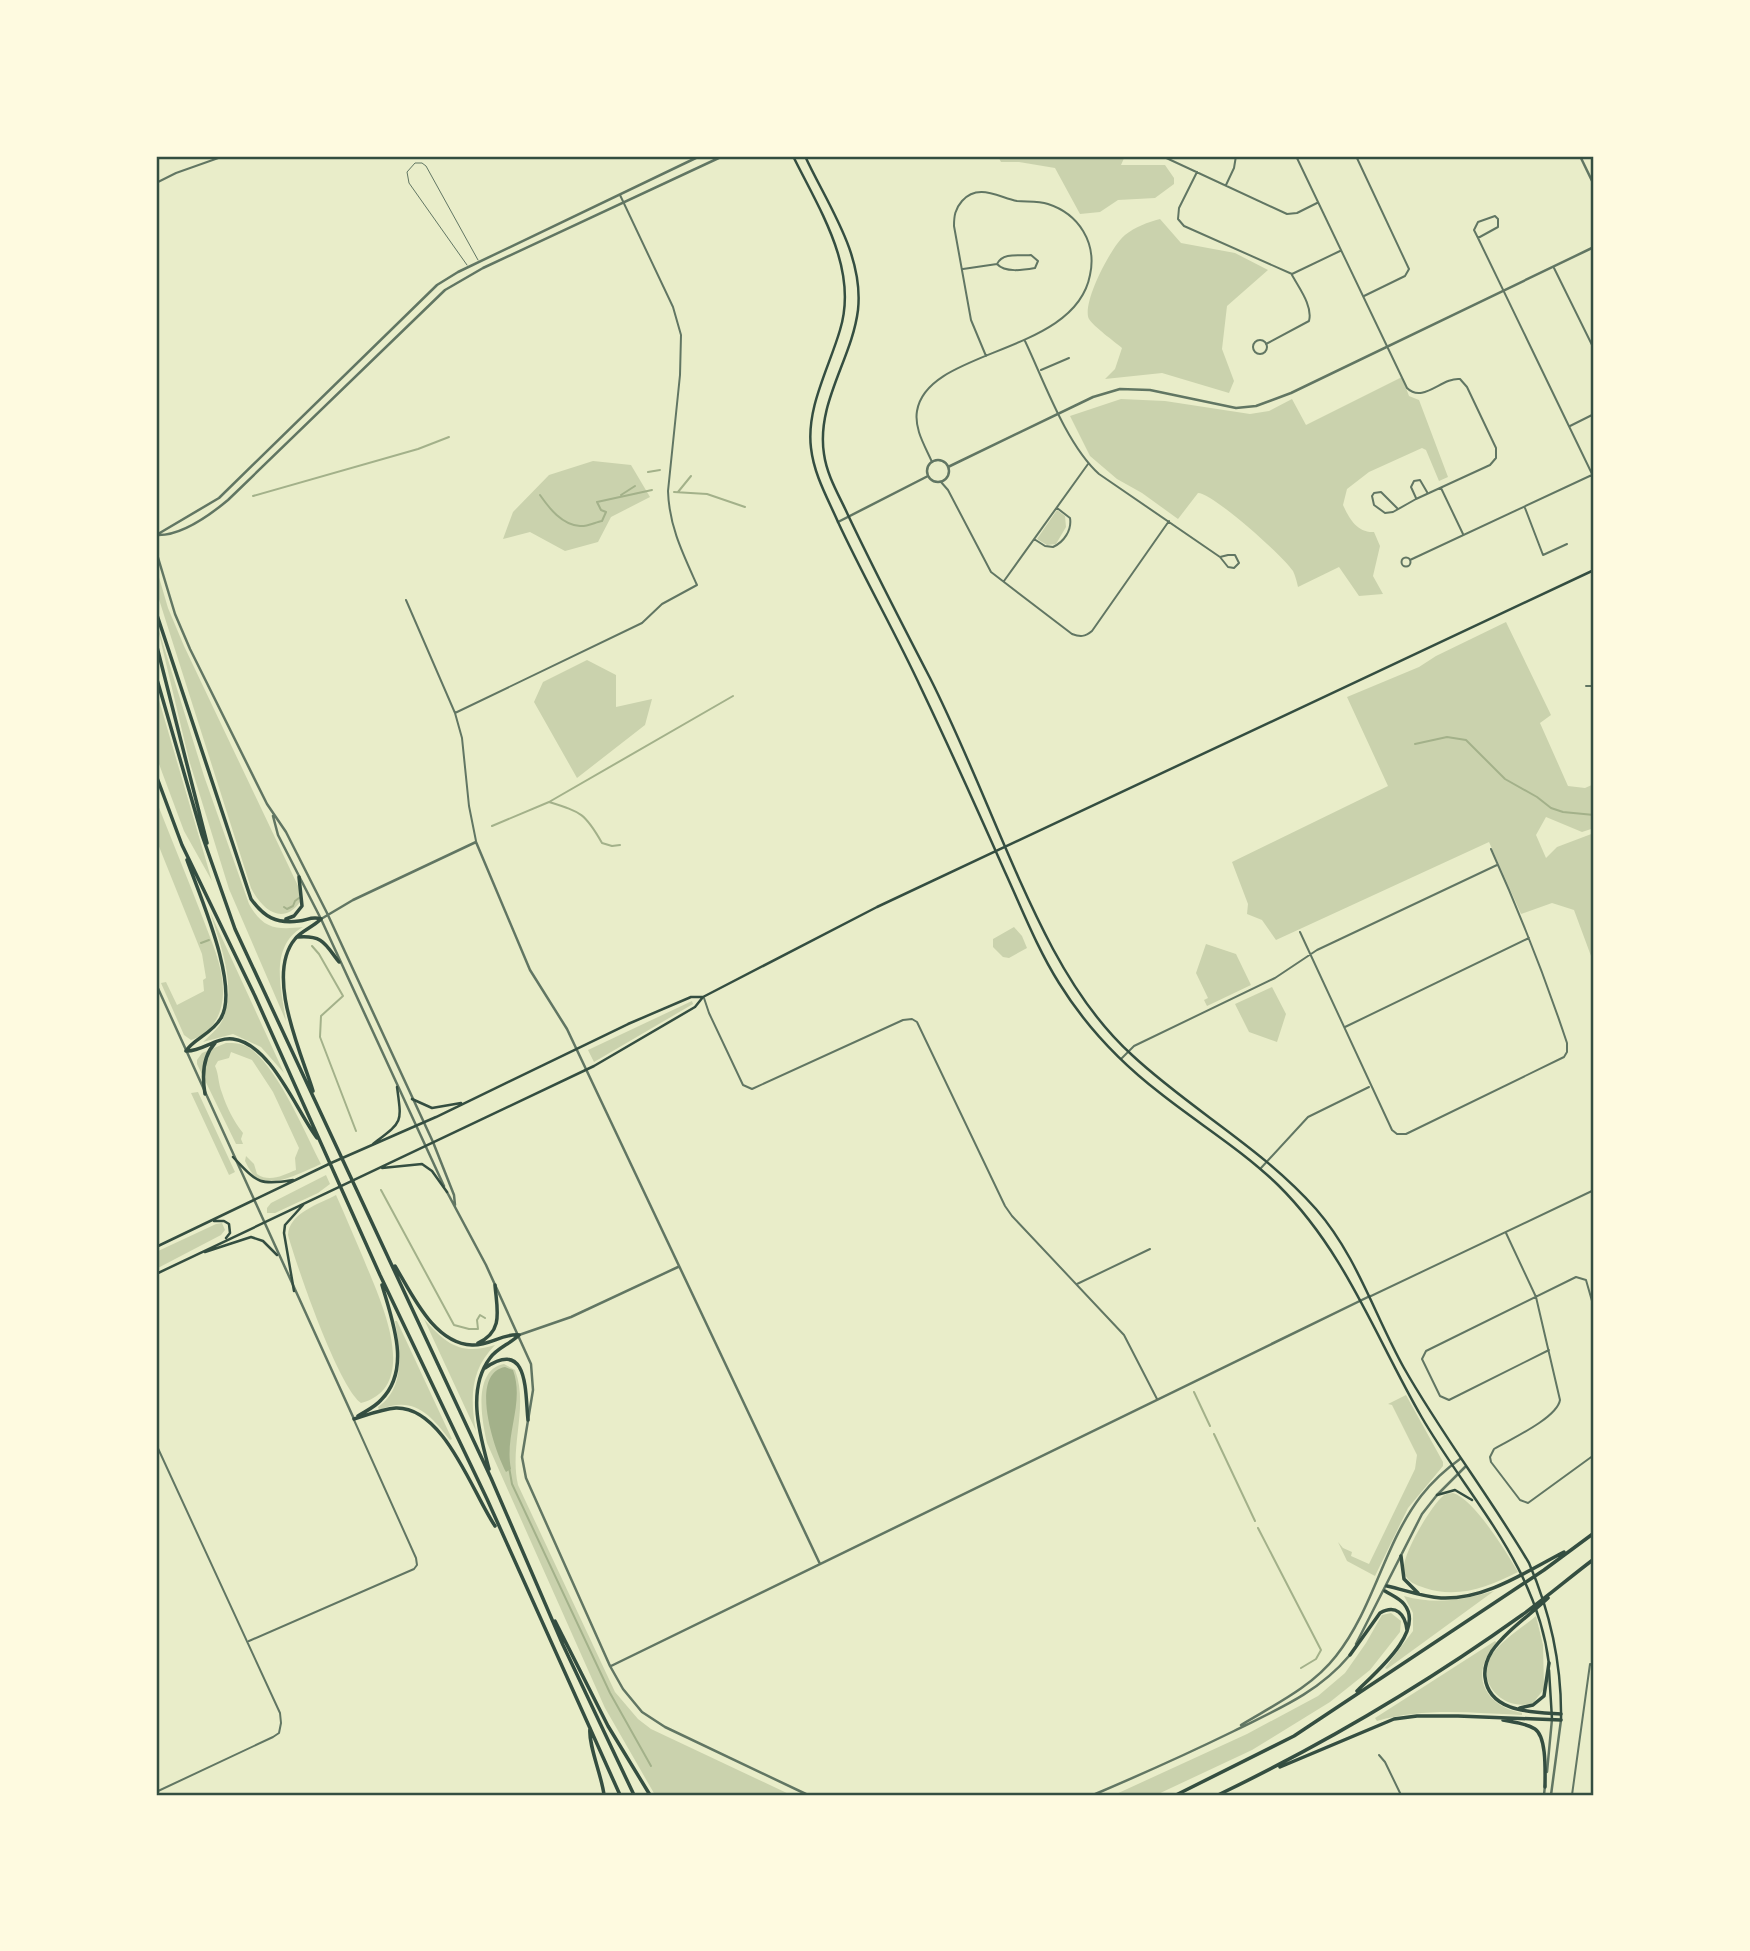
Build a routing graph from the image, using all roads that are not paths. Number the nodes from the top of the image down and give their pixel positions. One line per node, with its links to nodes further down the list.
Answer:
1 (224, 156): 12 (street)
2 (699, 156): 15 (street)
3 (723, 156): 16 (street)
4 (793, 156): 54 (main road)
5 (805, 156): 53 (main road)
6 (1163, 156): 11 (street)
7 (1236, 156): 14 (street)
8 (1296, 156): 17 (street)
9 (1356, 156): 30 (street)
10 (1580, 156): 13 (street)
11 (1197, 172): 14 (street); 28 (street)
12 (156, 183)
13 (1594, 185)
14 (1225, 186): 17 (street)
15 (620, 194): 16 (street); 21 (street)
16 (624, 202): 25 (street); 71 (street)
17 (1318, 202): 20 (street)
18 (1478, 238): 18 (street); 29 (street)
19 (1594, 247): 24 (street)
20 (1341, 250): 28 (street); 30 (street)
21 (479, 262): 23 (street); 23 (lane); 25 (lane)
22 (998, 264): 22 (street); 26 (street)
23 (468, 267): 27 (lane); 56 (street)
24 (1553, 267): 29 (street); 34 (street)
25 (483, 268): 27 (street)
26 (962, 270): 31 (street); 35 (street)
27 (471, 274): 56 (street)
28 (1292, 274): 32 (street)
29 (1504, 291): 33 (street); 40 (street)
30 (1363, 296): 33 (street)
31 (1025, 340): 35 (street); 37 (street)
32 (1266, 344)
33 (1388, 346): 38 (street); 47 (street)
34 (1594, 349)
35 (986, 356): 41 (street)
36 (1069, 358): 37 (street)
37 (1040, 370): 38 (street)
38 (1059, 413): 42 (street); 43 (street)
39 (1594, 414): 40 (street)
40 (1569, 426): 44 (street)
41 (932, 462): 43 (street); 45 (street)
42 (1088, 464): 50 (street); 55 (street)
43 (948, 467): 46 (street)
44 (1594, 475): 51 (street)
45 (928, 476): 46 (street); 53 (street)
46 (942, 482): 64 (street)
47 (1441, 487): 48 (street); 57 (street)
48 (1427, 493): 49 (street); 49 (street)
49 (1416, 499): 52 (street)
50 (1056, 507): 58 (street); 58 (street)
51 (1525, 507): 57 (street); 59 (street)
52 (1397, 508): 52 (street)
53 (849, 516): 54 (street); 76 (main road)
54 (838, 522): 78 (main road)
55 (1169, 522): 61 (street); 64 (street)
56 (156, 536)
57 (1464, 536): 62 (street)
58 (1033, 539): 64 (street)
59 (1567, 544)
60 (156, 551): 73 (street)
61 (1220, 557): 61 (street)
62 (1410, 560)
63 (1594, 570): 76 (main road)
64 (1003, 582)
65 (406, 600): 71 (street)
66 (156, 612): 84 (highway)
67 (156, 643): 80 (highway)
68 (156, 677): 80 (highway)
69 (1586, 686): 70 (street)
70 (1594, 686)
71 (454, 713): 74 (street)
72 (156, 775): 75 (highway)
73 (274, 816): 81 (street); 82 (street)
74 (476, 842): 82 (street); 94 (street)
75 (182, 845): 95 (highway); 109 (highway)
76 (1006, 846): 78 (main road); 96 (main road)
77 (1491, 849): 79 (street)
78 (996, 851): 91 (main road); 97 (main road)
79 (1497, 864): 87 (street); 88 (street)
80 (213, 865): 103 (highway)
81 (299, 877): 83 (street); 84 (highway)
82 (327, 913): 83 (street); 102 (street)
83 (321, 919): 84 (highway); 86 (highway); 89 (street)
84 (281, 921)
85 (1300, 932): 88 (street)
86 (296, 937): 89 (highway); 103 (highway)
87 (1530, 938): 92 (street); 100 (street)
88 (1311, 955): 92 (street); 96 (street)
89 (339, 962): 99 (street)
90 (156, 984): 95 (street)
91 (703, 997): 94 (main road); 98 (main road); 133 (street)
92 (1343, 1028): 100 (street)
93 (220, 1040): 95 (highway); 101 (highway); 109 (highway)
94 (576, 1048): 98 (street); 104 (main road)
95 (186, 1051): 101 (street)
96 (1128, 1051): 97 (street); 112 (main road)
97 (1121, 1059): 114 (main road)
98 (586, 1070): 107 (main road); 130 (street)
99 (397, 1087): 106 (street); 108 (main road)
100 (1370, 1087): 112 (street)
101 (205, 1094): 111 (street)
102 (412, 1099): 104 (main road); 105 (street)
103 (317, 1103): 126 (highway)
104 (464, 1103): 105 (main road)
105 (424, 1123): 106 (main road); 107 (street)
106 (416, 1126): 108 (main road); 110 (street)
107 (433, 1142): 110 (main road); 120 (street)
108 (369, 1146): 115 (main road)
109 (322, 1147): 132 (highway)
110 (425, 1147): 113 (main road); 117 (street)
111 (233, 1157): 115 (main road); 118 (street)
112 (1267, 1161): 114 (street); 136 (main road)
113 (378, 1168): 117 (main road); 119 (main road)
114 (1260, 1169): 138 (main road)
115 (296, 1180): 118 (main road)
116 (1594, 1190): 123 (street)
117 (447, 1192): 120 (street)
118 (253, 1201): 121 (main road); 122 (street)
119 (309, 1201): 122 (main road); 135 (main road)
120 (455, 1205): 134 (street)
121 (212, 1221): 124 (main road); 125 (main road)
122 (262, 1223): 124 (main road); 129 (street)
123 (1506, 1233): 136 (street); 137 (street)
124 (223, 1241): 128 (main road)
125 (156, 1247)
126 (385, 1249): 141 (highway); 153 (highway)
127 (1150, 1249): 133 (street)
128 (195, 1255): 129 (main road); 131 (main road)
129 (277, 1255): 135 (street)
130 (678, 1267): 140 (street); 161 (street)
131 (156, 1274)
132 (380, 1275): 145 (highway); 156 (highway)
133 (1077, 1284): 144 (street)
134 (495, 1285): 140 (street); 141 (highway)
135 (294, 1291): 145 (street)
136 (1370, 1296): 138 (street); 149 (main road)
137 (1536, 1297): 139 (street); 142 (street); 142 (street)
138 (1361, 1300): 144 (street); 150 (main road)
139 (1594, 1308)
140 (519, 1335): 141 (highway); 143 (highway); 146 (street)
141 (473, 1345)
142 (1550, 1350): 148 (street)
143 (484, 1369): 146 (highway); 153 (highway)
144 (1157, 1399): 161 (street)
145 (354, 1419): 156 (highway); 169 (street)
146 (528, 1420): 173 (street)
147 (156, 1444): 169 (street)
148 (1594, 1455)
149 (1460, 1459): 150 (street); 151 (main road)
150 (1451, 1466): 152 (main road); 162 (street)
151 (1465, 1467): 152 (street); 177 (main road)
152 (1456, 1474): 154 (street); 155 (main road)
153 (491, 1478): 166 (highway)
154 (1437, 1495): 155 (main road); 159 (street)
155 (1476, 1503): 171 (main road)
156 (500, 1532): 181 (highway)
157 (1594, 1533): 158 (highway)
158 (1573, 1548): 165 (highway); 174 (highway)
159 (1401, 1556): 164 (street); 165 (highway)
160 (1594, 1559): 167 (highway)
161 (820, 1564): 173 (street)
162 (1377, 1581): 163 (street); 164 (street)
163 (1374, 1587): 164 (street); 182 (street)
164 (1386, 1589): 165 (highway); 168 (highway); 170 (street)
165 (1419, 1594)
166 (544, 1600): 189 (highway); 190 (highway)
167 (1526, 1615): 175 (highway); 184 (highway)
168 (1407, 1632): 170 (highway); 174 (highway)
169 (248, 1642): 186 (street)
170 (1350, 1655): 182 (street)
171 (1549, 1663): 175 (highway); 176 (main road)
172 (1594, 1665): 198 (street)
173 (610, 1666): 191 (street)
174 (1351, 1698): 193 (highway)
175 (1518, 1709): 176 (highway)
176 (1552, 1713): 177 (highway); 179 (main road)
177 (1562, 1714): 180 (main road)
178 (1490, 1718): 179 (highway); 184 (highway); 185 (highway)
179 (1552, 1719): 180 (highway); 185 (street)
180 (1561, 1720): 197 (street)
181 (590, 1726): 187 (highway); 188 (highway)
182 (1230, 1733): 192 (street)
183 (1379, 1755): 195 (street)
184 (1262, 1774): 194 (highway)
185 (1545, 1787): 196 (street)
186 (156, 1792)
187 (604, 1795)
188 (620, 1795)
189 (634, 1795)
190 (650, 1795)
191 (808, 1795)
192 (1093, 1795)
193 (1176, 1795)
194 (1219, 1795)
195 (1401, 1795)
196 (1544, 1795)
197 (1551, 1795)
198 (1572, 1795)

